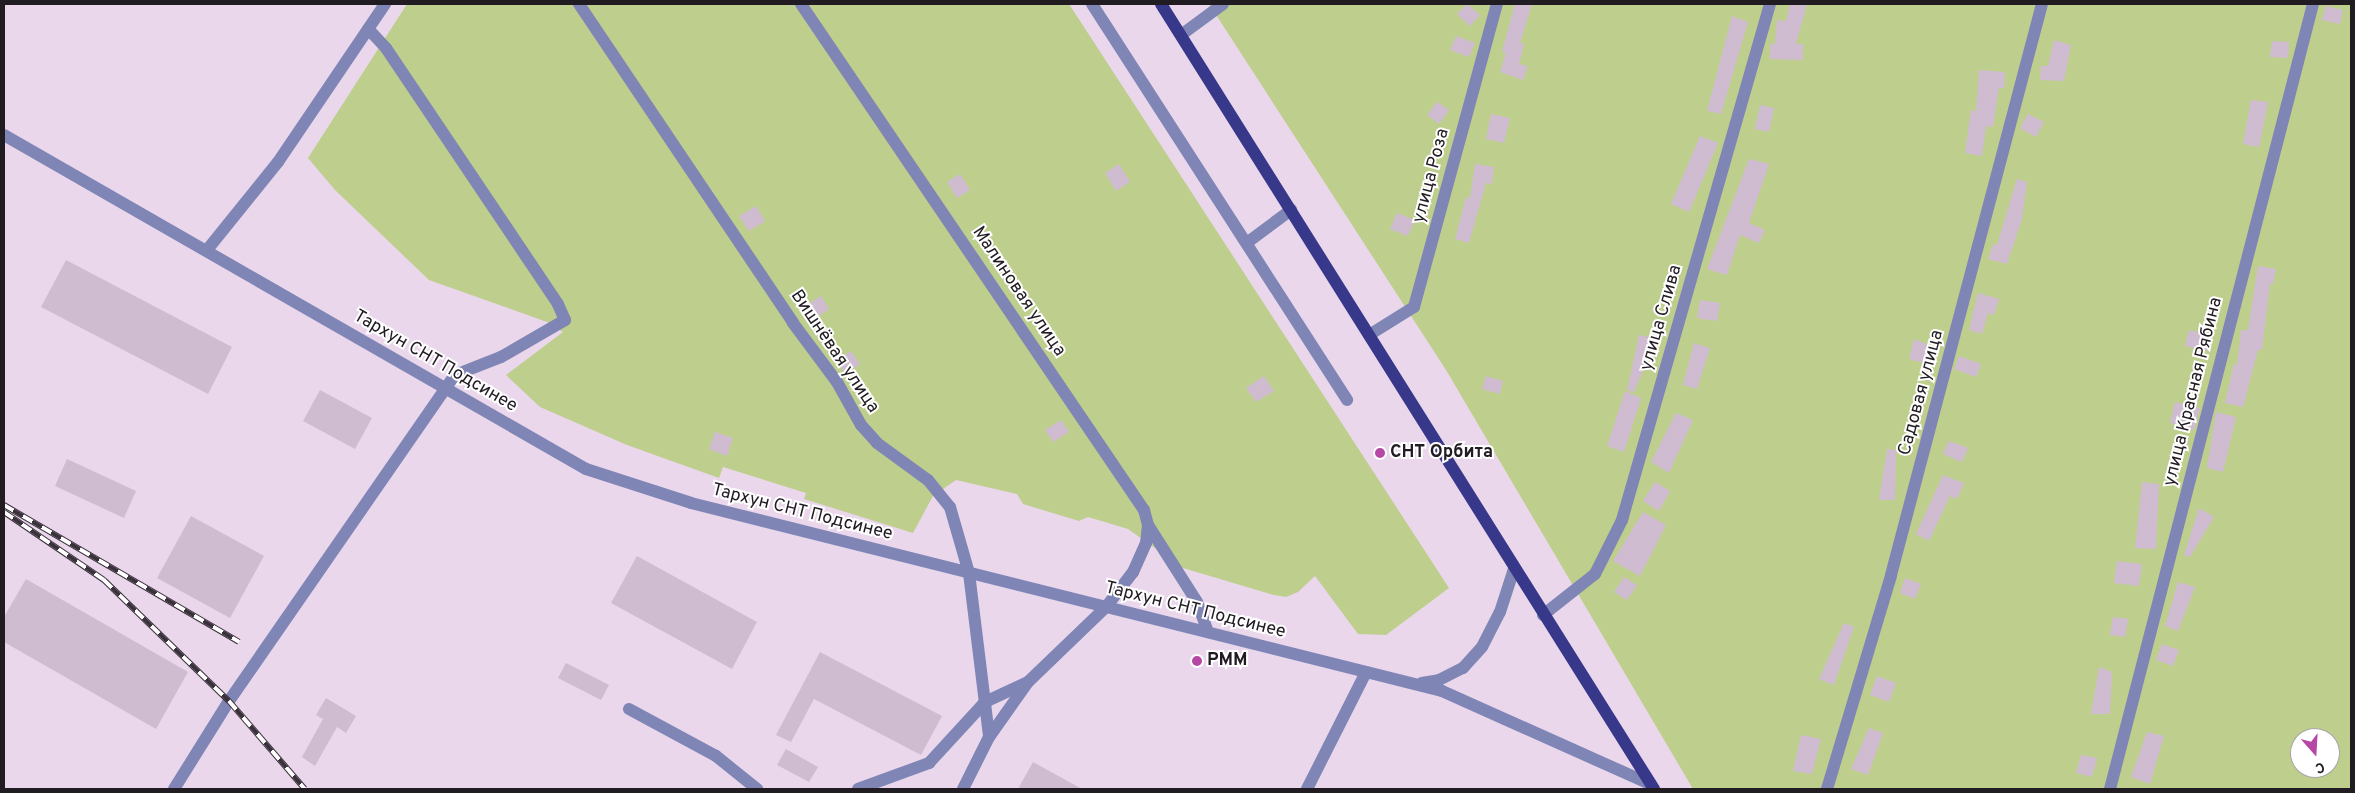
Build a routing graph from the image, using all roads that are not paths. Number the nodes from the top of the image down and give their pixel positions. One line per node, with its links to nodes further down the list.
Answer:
1 (386, 4): 11 (street)
2 (580, 4): 22 (street, Вишнёвая улица)
3 (801, 4): 20 (street, Малиновая улица)
4 (1092, 4): 15 (street)
5 (1161, 4): 12 (main road)
6 (1223, 4): 12 (street)
7 (1497, 4): 17 (street, улица Роза)
8 (1770, 4): 24 (street, улица Слива)
9 (2042, 4): 38 (street, Садовая улица)
10 (2312, 4): 39 (street, улица Красная Рябина)
11 (368, 29): 16 (street); 18 (street)
12 (1181, 35): 14 (main road)
13 (4, 135): 16 (street, Тархун СНТ Подсинее)
14 (1291, 210): 15 (street); 17 (main road)
15 (1248, 242): 19 (street)
16 (206, 250): 18 (street, Тархун СНТ Подсинее)
17 (1369, 336): 21 (main road)
18 (447, 389): 22 (street, Тархун СНТ Подсинее); 33 (street)
19 (1347, 400)
20 (1148, 525): 23 (street); 25 (street, Малиновая улица)
21 (1514, 568): 24 (main road); 28 (street)
22 (969, 573): 23 (street, Тархун СНТ Подсинее); 29 (street, Вишнёвая улица)
23 (1106, 607): 25 (street, Тархун СНТ Подсинее); 27 (street)
24 (1543, 615): 32 (main road)
25 (1208, 632): 26 (street, Тархун СНТ Подсинее)
26 (1366, 672): 28 (street, Тархун СНТ Подсинее); 37 (street)
27 (1028, 682): 29 (street); 31 (street)
28 (1415, 684): 32 (street, Тархун СНТ Подсинее)
29 (985, 702): 31 (street, Вишнёвая улица); 35 (street)
30 (629, 709): 34 (street)
31 (989, 736): 36 (street)
32 (1652, 786)
33 (174, 789)
34 (757, 789)
35 (858, 789)
36 (963, 789)
37 (1307, 789)
38 (1827, 789)
39 (2110, 789)

